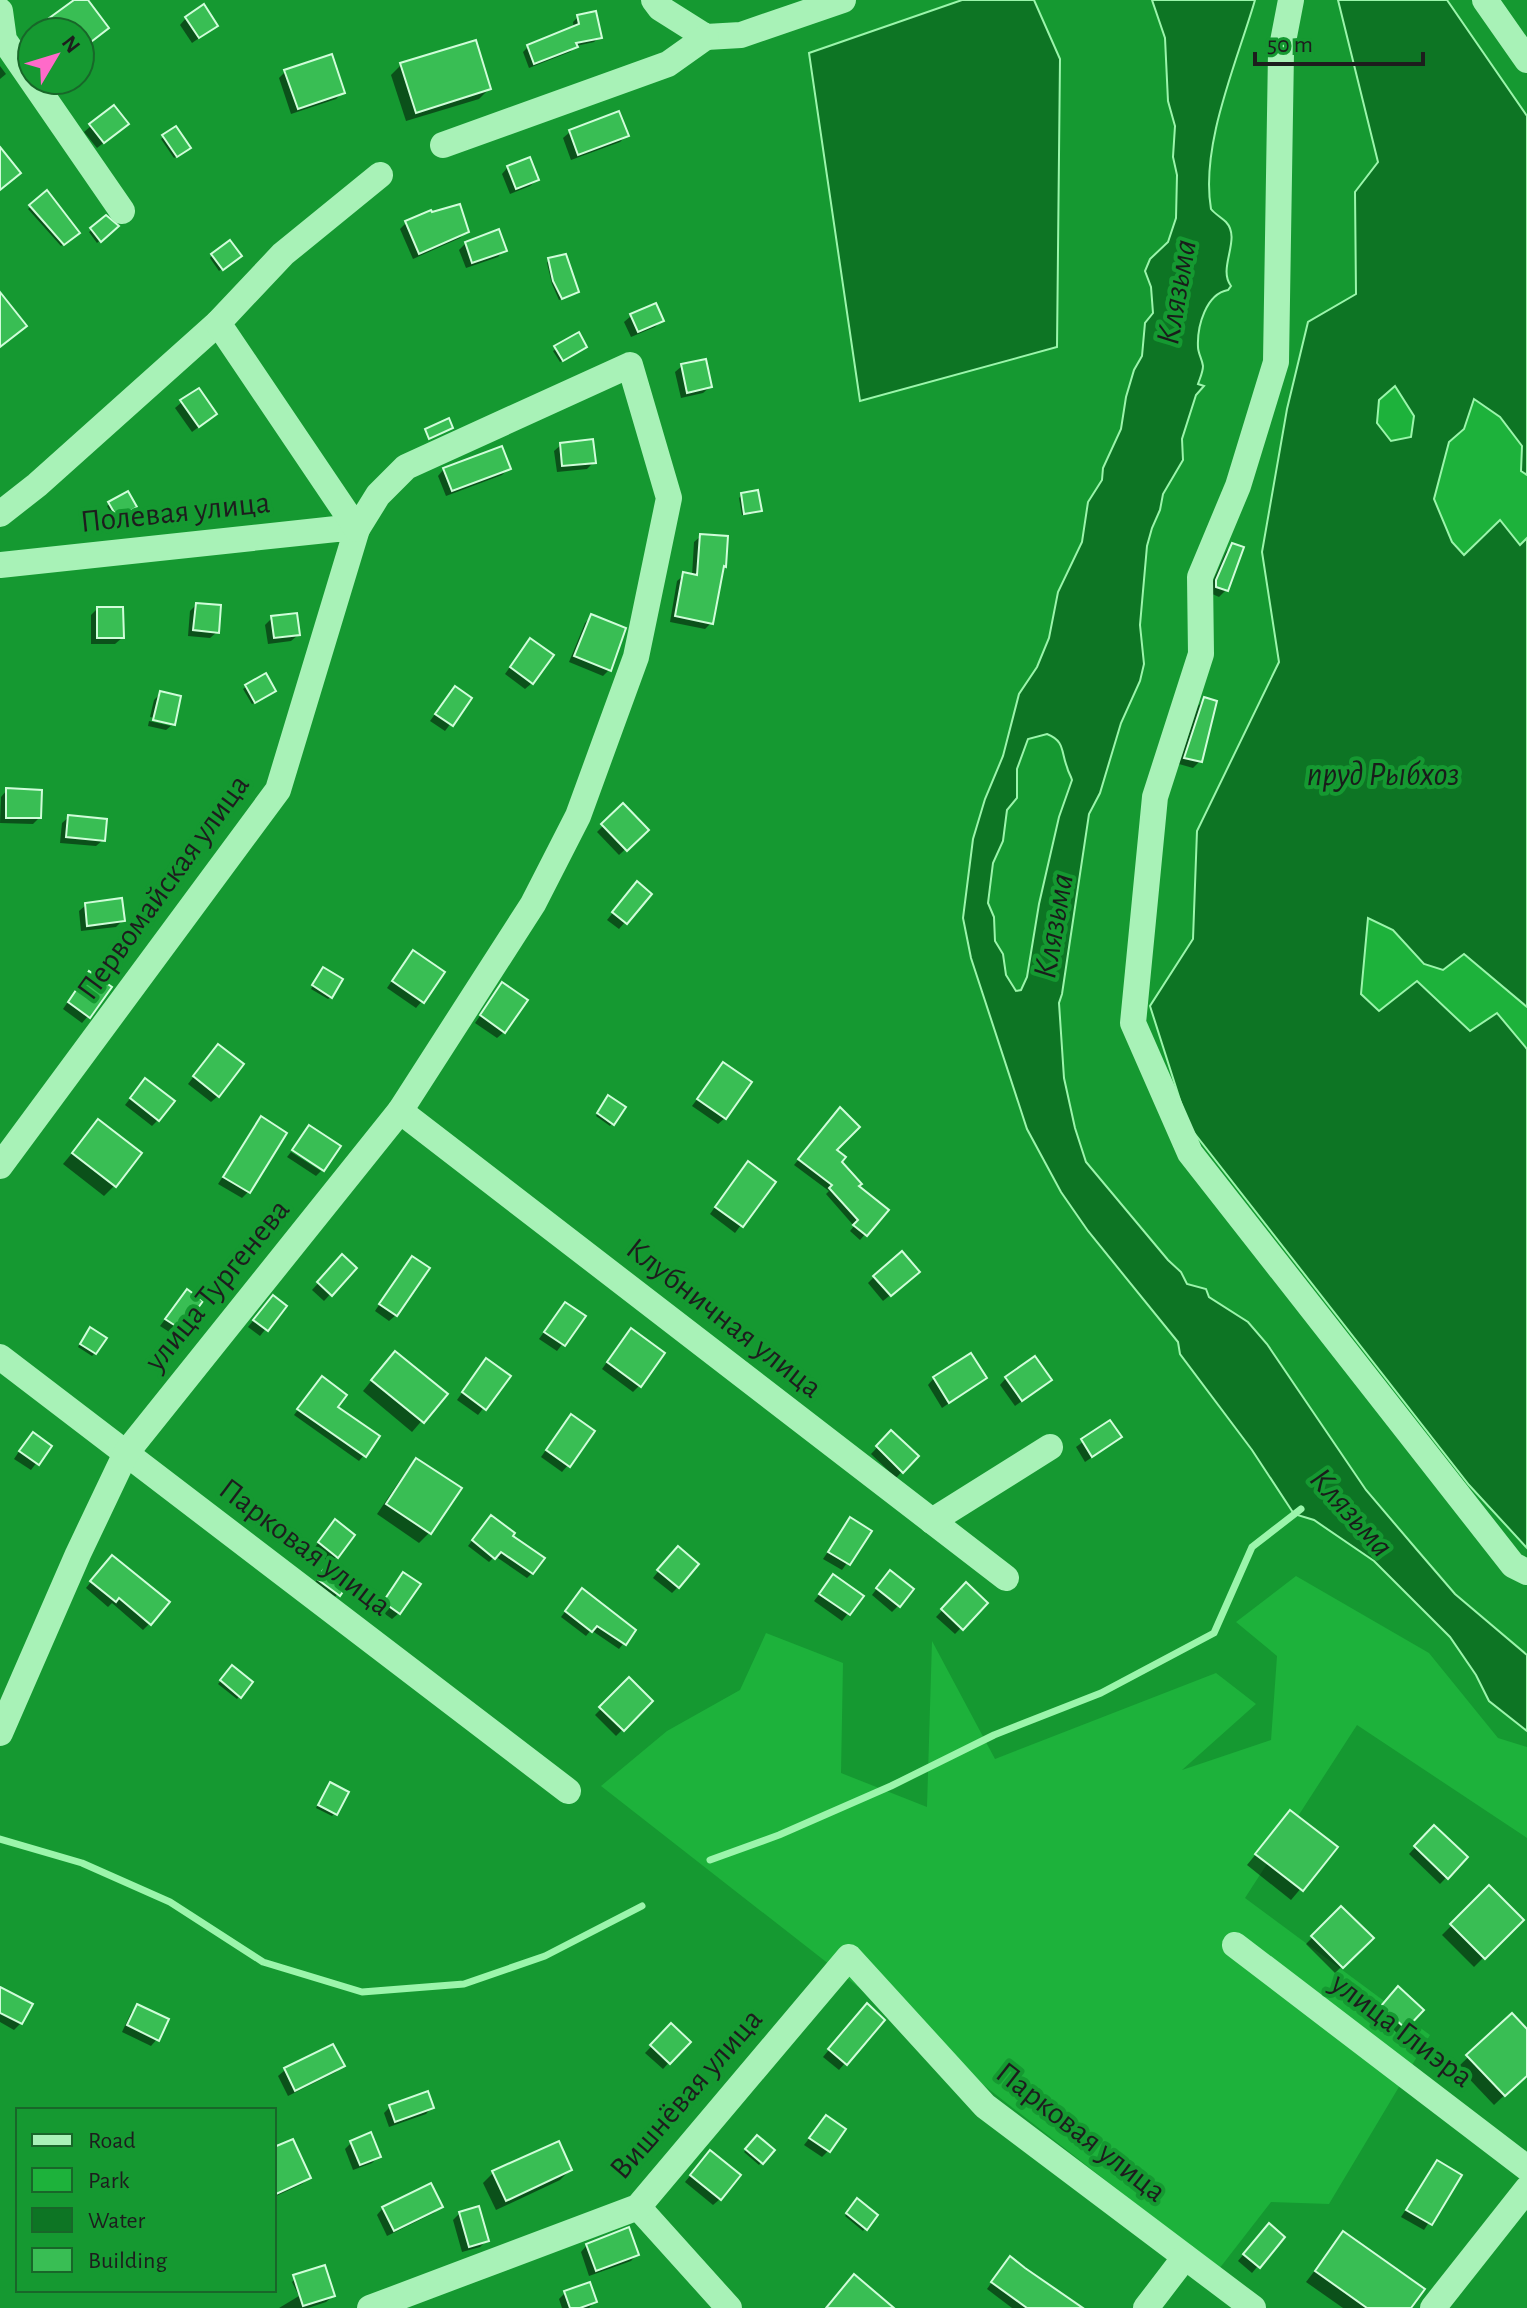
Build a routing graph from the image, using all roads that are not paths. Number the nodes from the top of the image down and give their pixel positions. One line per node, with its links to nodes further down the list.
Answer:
1 (654, 0): 6 (street)
2 (843, 0): 6 (street)
3 (1291, 0): 22 (street)
4 (1485, 0): 7 (street)
5 (0, 11): 10 (street)
6 (706, 37): 8 (street)
7 (1527, 60)
8 (443, 145)
9 (380, 175): 11 (street)
10 (122, 211)
11 (218, 323): 12 (street); 13 (street)
12 (0, 514)
13 (357, 529): 14 (street, Полевая улица); 15 (street, Первомайская улица); 17 (street, Первомайская улица)
14 (0, 565)
15 (533, 904): 16 (street, улица Тургенева)
16 (400, 1111): 20 (street, улица Тургенева); 21 (street, Клубничная улица)
17 (0, 1166)
18 (0, 1357): 20 (street, Парковая улица)
19 (1050, 1447): 21 (street)
20 (126, 1453): 24 (street, улица Тургенева); 25 (street, Парковая улица)
21 (932, 1521): 23 (street, Клубничная улица)
22 (1527, 1572)
23 (1006, 1578)
24 (0, 1733)
25 (568, 1791)
26 (1235, 1945): 28 (street, улица Глиэра)
27 (849, 1957): 30 (street, Вишнёвая улица); 31 (street, Парковая улица)
28 (1527, 2168)
29 (1527, 2189): 36 (street)
30 (638, 2207): 32 (street, Вишнёвая улица); 33 (street)
31 (1185, 2257): 34 (street); 35 (street, Парковая улица)
32 (370, 2308)
33 (729, 2308)
34 (1146, 2308)
35 (1253, 2308)
36 (1433, 2308)

